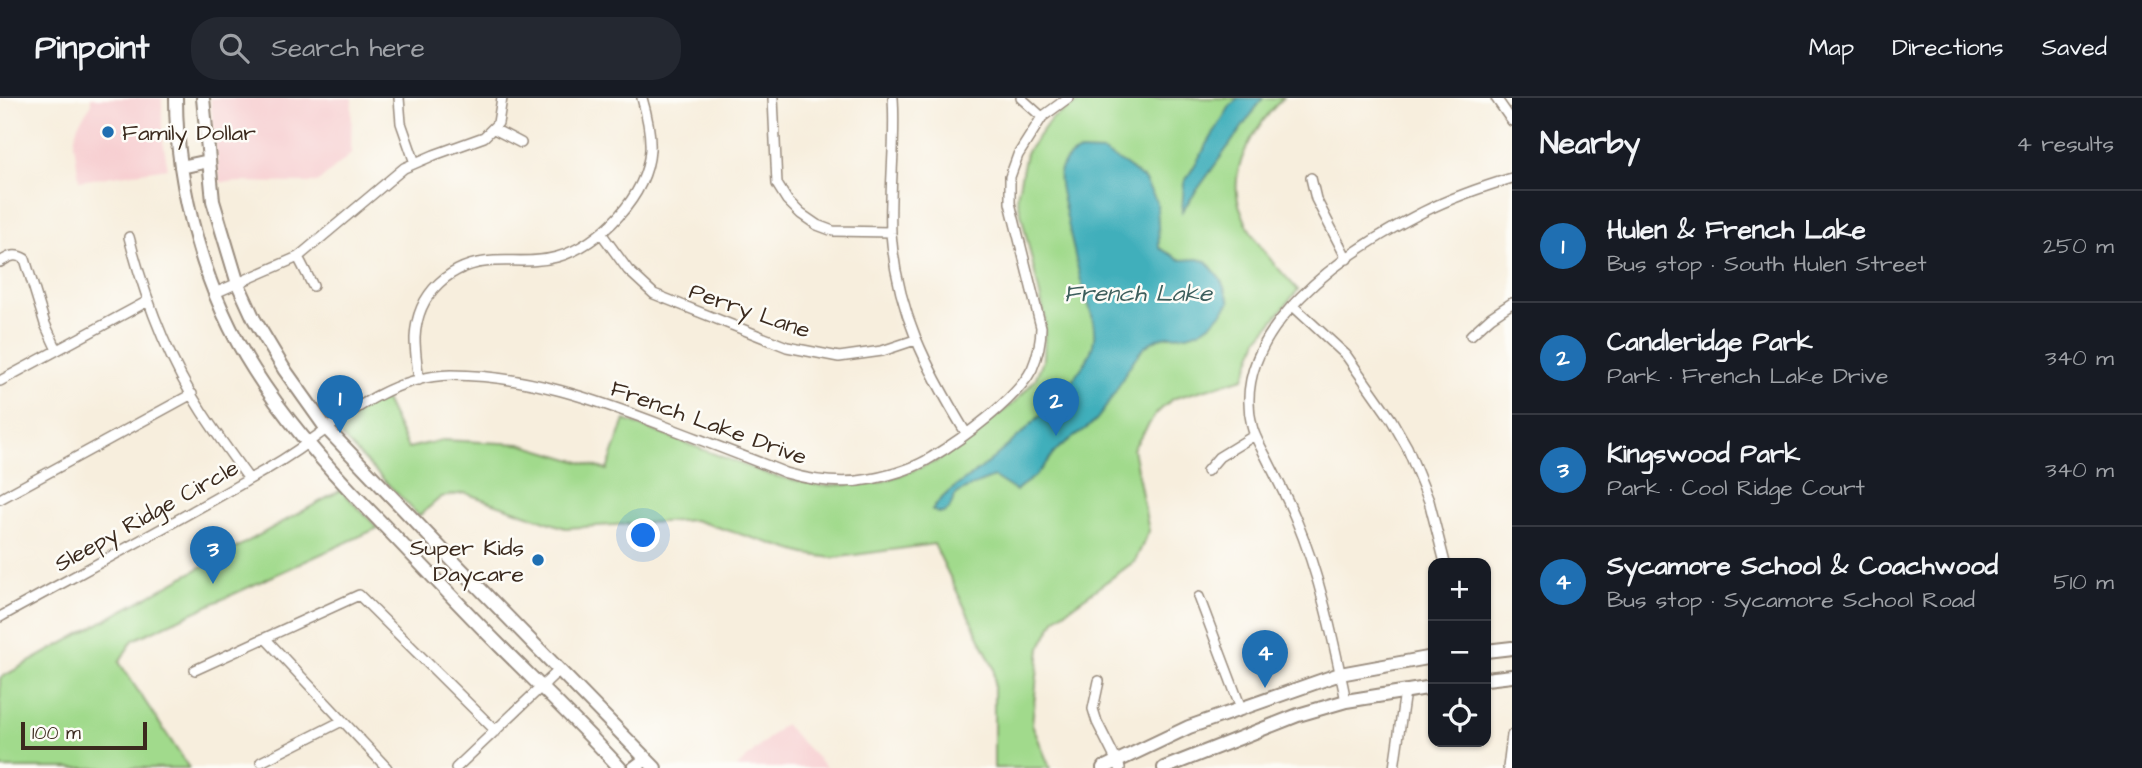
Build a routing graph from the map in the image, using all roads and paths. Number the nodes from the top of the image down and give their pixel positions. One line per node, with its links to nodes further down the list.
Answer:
1 (176, 98): 17 (main road)
2 (203, 98): 15 (main road)
3 (399, 98): 16 (street)
4 (502, 98): 13 (street)
5 (642, 98): 21 (street)
6 (773, 98): 20 (street)
7 (893, 98): 20 (street)
8 (1021, 98): 11 (street)
9 (1068, 98): 11 (street, French Lake Drive)
10 (1496, 98): 12 (street)
11 (1042, 117): 39 (street, French Lake Drive)
12 (1512, 121)
13 (494, 129): 14 (street); 16 (street)
14 (521, 142)
15 (209, 161): 17 (main road); 26 (main road)
16 (415, 163): 23 (street)
17 (181, 167): 28 (main road)
18 (1311, 178): 24 (street)
19 (1512, 178): 24 (street)
20 (891, 232): 33 (street)
21 (601, 233): 33 (street, Perry Lane); 35 (street)
22 (129, 237): 29 (street)
23 (298, 257): 26 (street); 27 (street)
24 (1347, 259): 31 (street)
25 (0, 262): 34 (street)
26 (238, 284): 28 (street); 38 (main road)
27 (313, 286)
28 (215, 293): 41 (main road)
29 (148, 301): 34 (street); 37 (street)
30 (1512, 303): 32 (street)
31 (1293, 306): 40 (street); 47 (street)
32 (1471, 335)
33 (915, 340): 39 (street)
34 (57, 349): 36 (street)
35 (419, 380): 38 (street, French Lake Drive); 39 (street, French Lake Drive)
36 (0, 381)
37 (192, 394): 43 (street); 44 (street)
38 (326, 428): 41 (street, French Lake Drive); 45 (main road)
39 (966, 433)
40 (1255, 435): 42 (street); 56 (street)
41 (308, 443): 43 (street, Sleepy Ridge Circle); 46 (main road)
42 (1207, 471)
43 (249, 479): 49 (street, Sleepy Ridge Circle)
44 (0, 499)
45 (413, 519): 46 (main road); 55 (main road)
46 (394, 537): 60 (main road)
47 (1444, 558)
48 (1199, 597): 64 (street)
49 (0, 617)
50 (265, 638): 54 (street); 65 (street); 66 (street)
51 (1512, 648): 52 (main road)
52 (1491, 650)
53 (1428, 658): 56 (main road)
54 (195, 670)
55 (559, 670): 60 (street); 69 (main road)
56 (1340, 674): 63 (street); 64 (main road)
57 (1512, 676): 58 (main road)
58 (1491, 679)
59 (1099, 681): 70 (street)
60 (541, 687): 66 (street); 73 (main road)
61 (1428, 688): 62 (main road)
62 (1405, 691): 63 (main road); 77 (street)
63 (1346, 701): 76 (main road)
64 (1241, 708): 70 (main road)
65 (342, 721): 68 (street); 71 (street)
66 (496, 730): 72 (street)
67 (1512, 735): 78 (street)
68 (261, 762)
69 (651, 763): 74 (main road)
70 (1118, 765): 75 (main road)
71 (387, 768)
72 (456, 768)
73 (620, 768)
74 (634, 768)
75 (1103, 768)
76 (1164, 768)
77 (1394, 768)
78 (1507, 768)

